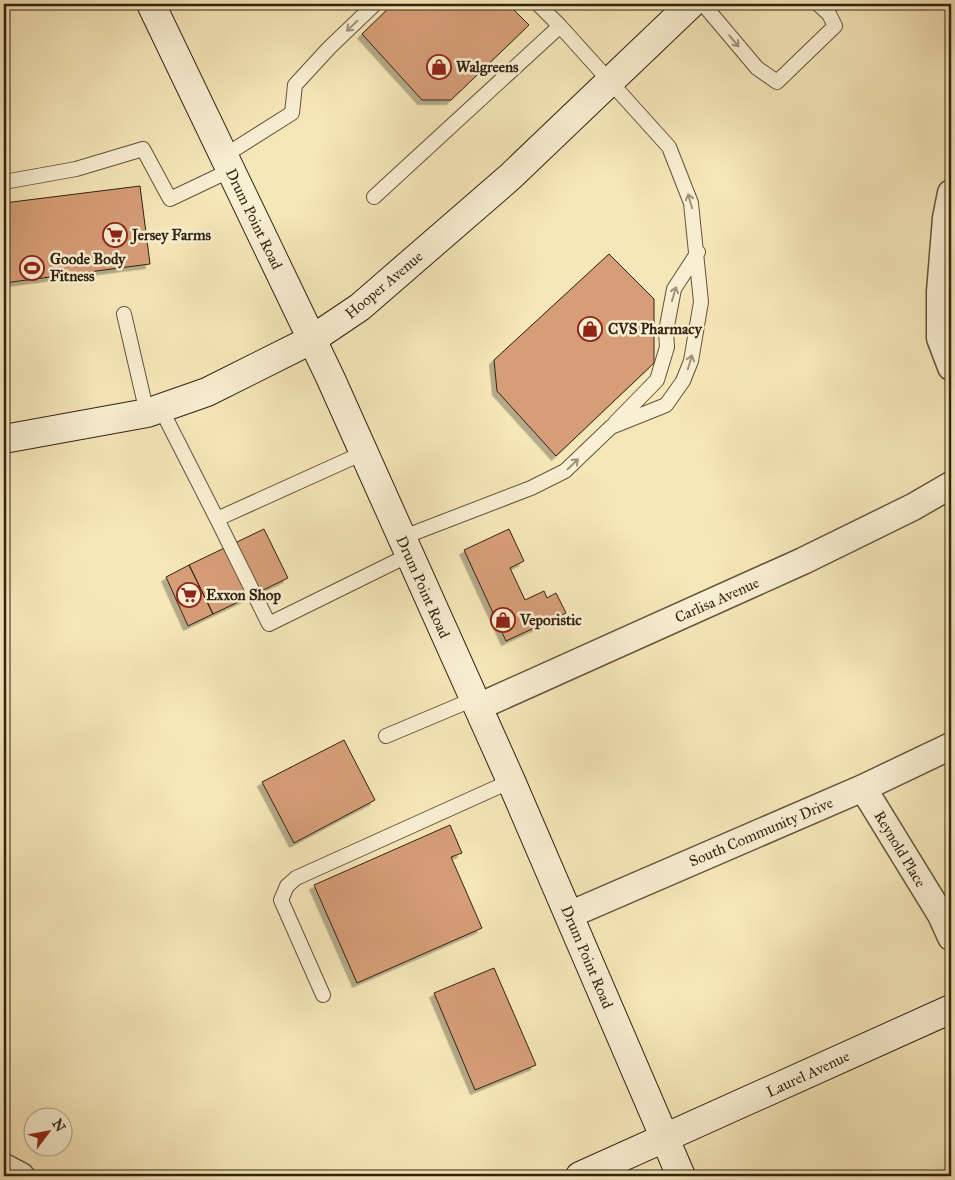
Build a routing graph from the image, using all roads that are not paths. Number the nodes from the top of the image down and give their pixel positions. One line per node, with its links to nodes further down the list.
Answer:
1 (151, 4): 9 (street, Drum Point Road)
2 (375, 4): 9 (lane, one-way to 9)
3 (538, 4): 7 (lane)
4 (691, 4): 8 (street, Hooper Avenue)
5 (703, 4): 6 (lane, one-way to 6)
6 (818, 4)
7 (560, 26): 8 (lane); 12 (lane)
8 (611, 80): 13 (lane, one-way to 8); 15 (street, Hooper Avenue)
9 (227, 163): 10 (lane); 15 (street, Drum Point Road)
10 (4, 182)
11 (951, 193): 16 (street)
12 (374, 198)
13 (698, 252): 18 (lane, one-way to 13); 18 (lane, one-way to 13)
14 (124, 314): 17 (lane)
15 (311, 340): 17 (street, Hooper Avenue); 20 (street, Drum Point Road)
16 (951, 367)
17 (154, 411): 19 (street, Hooper Avenue); 22 (lane)
18 (611, 427): 23 (lane, one-way to 18)
19 (4, 439)
20 (363, 453): 22 (lane); 23 (street, Drum Point Road)
21 (951, 485): 24 (street, Carlisa Avenue)
22 (217, 519): 23 (lane)
23 (405, 546): 24 (street, Drum Point Road)
24 (476, 703): 25 (lane); 27 (street, Drum Point Road)
25 (386, 736)
26 (951, 746): 28 (street, South Community Drive)
27 (511, 781): 29 (street, Drum Point Road); 31 (lane)
28 (863, 788): 29 (street, South Community Drive); 30 (street, Reynold Place)
29 (569, 915): 33 (street, Drum Point Road)
30 (951, 936)
31 (324, 995)
32 (951, 1009): 33 (street, Laurel Avenue)
33 (664, 1139): 36 (street, Laurel Avenue); 37 (street, Drum Point Road)
34 (4, 1167): 35 (street)
35 (21, 1176)
36 (580, 1176)
37 (681, 1176)

